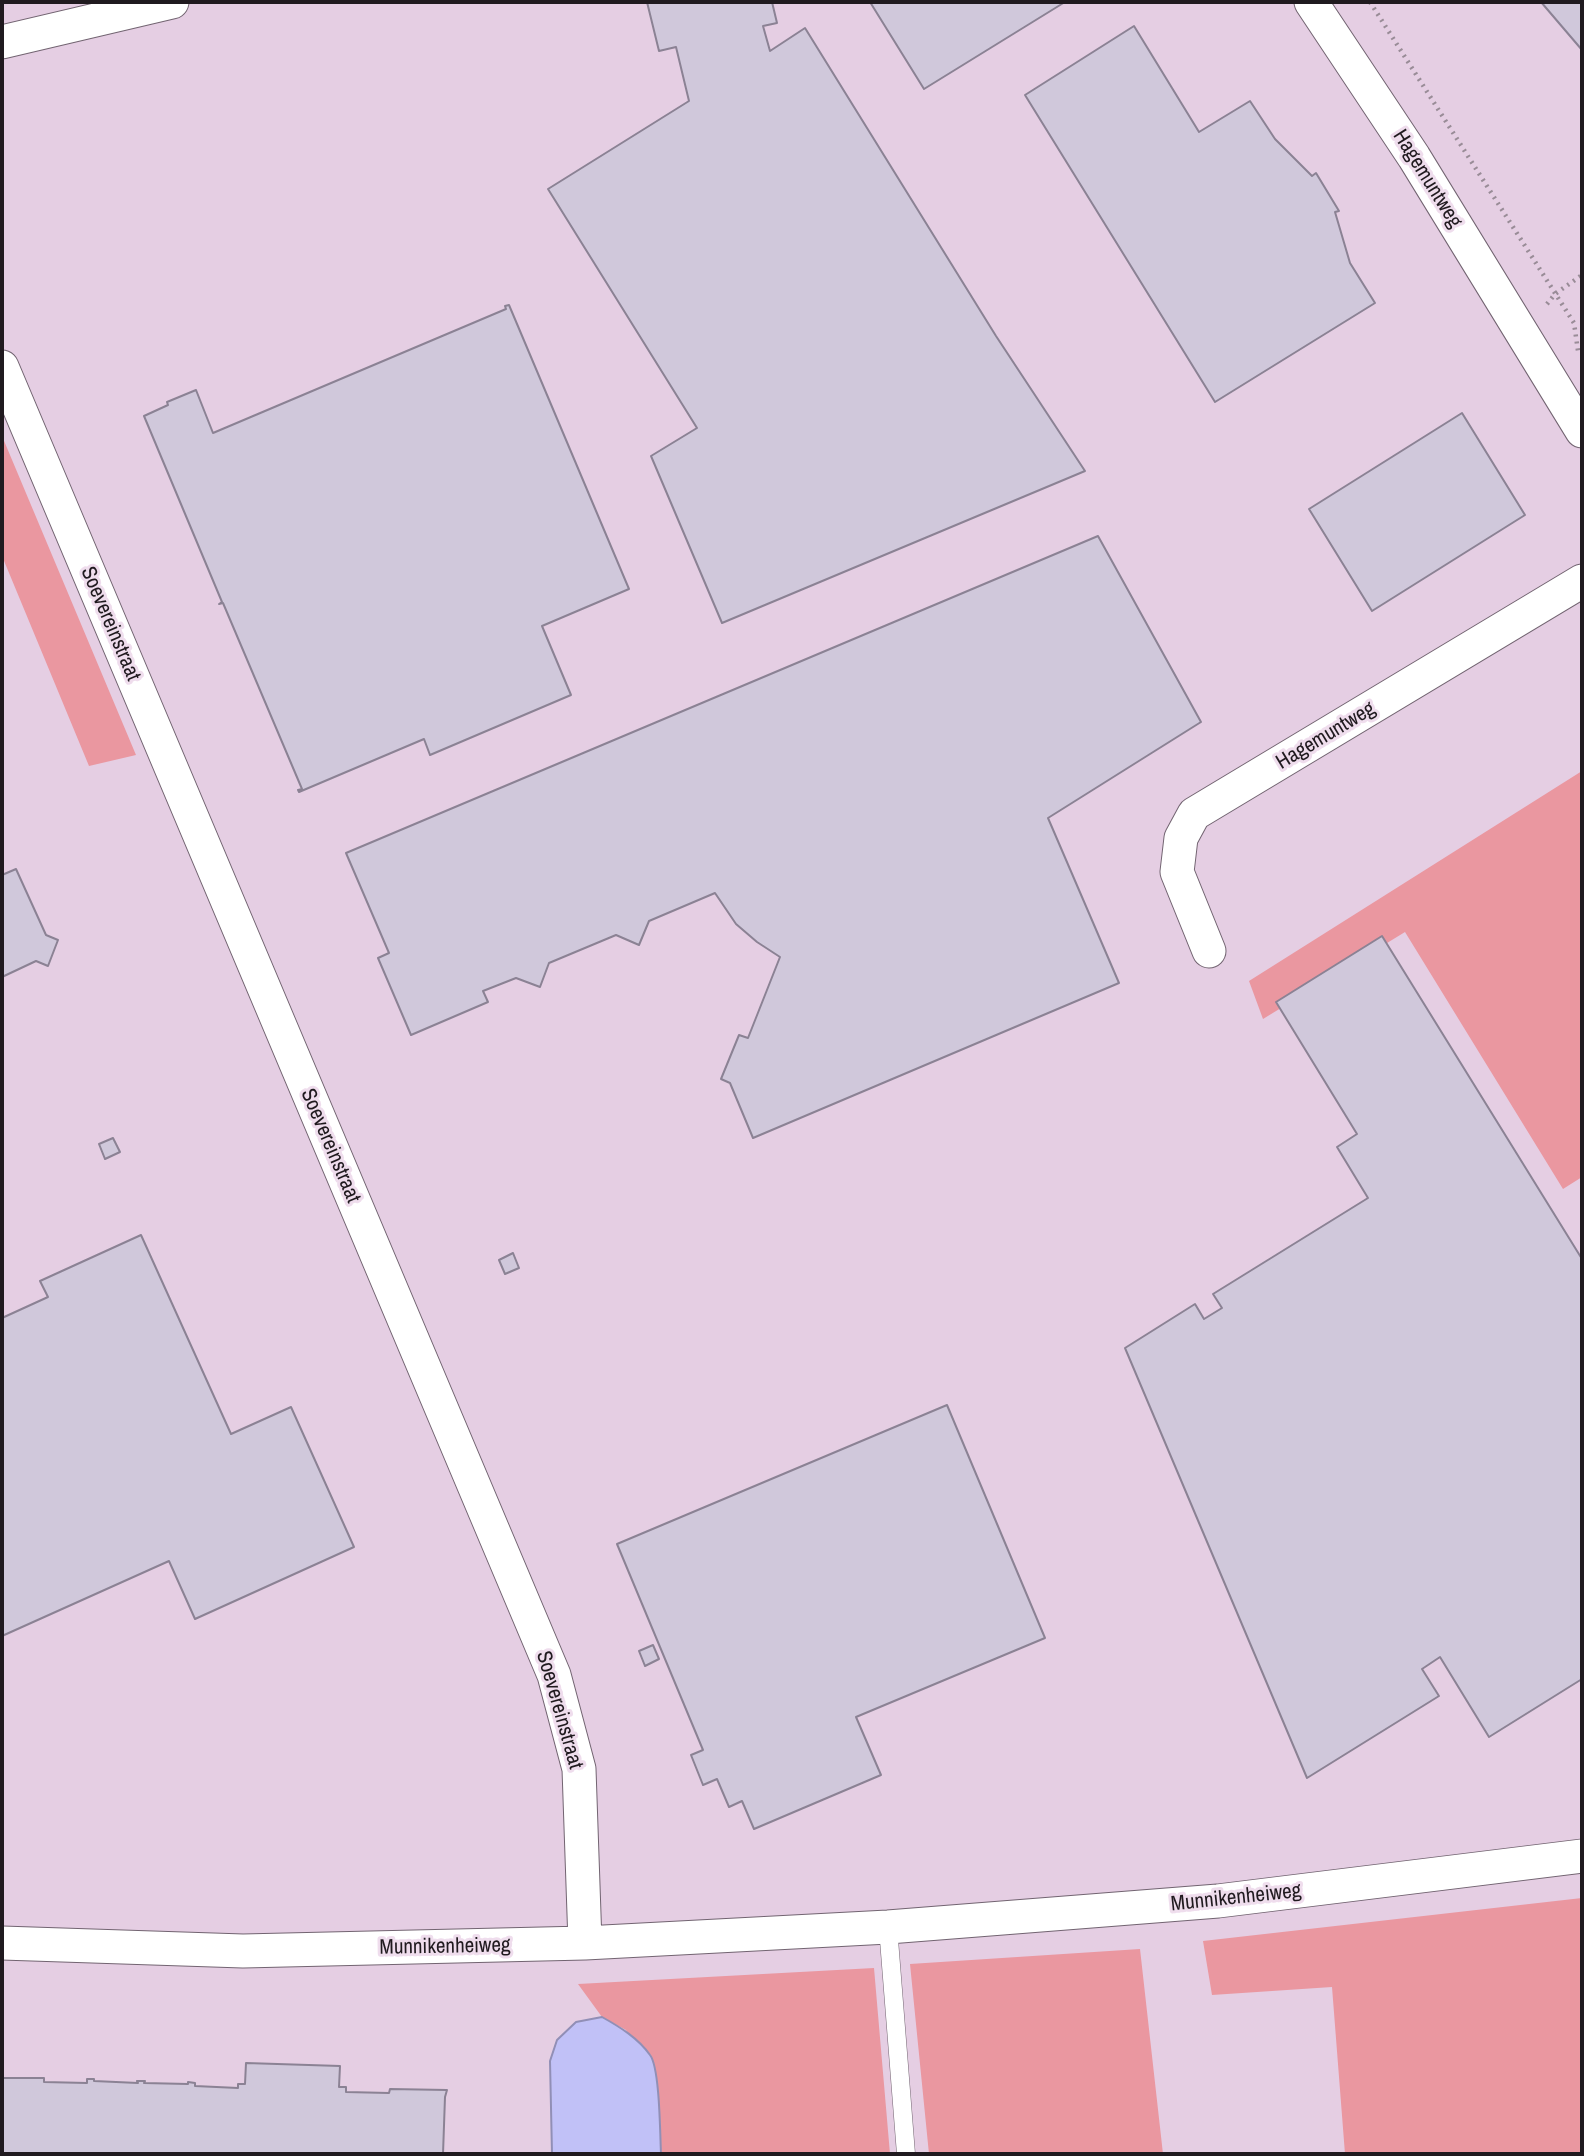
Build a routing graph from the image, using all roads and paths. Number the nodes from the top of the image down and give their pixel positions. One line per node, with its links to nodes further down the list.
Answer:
1 (172, 2): 4 (street)
2 (1311, 2): 7 (street, Hagemuntweg)
3 (1370, 2): 5 (path)
4 (2, 42)
5 (1555, 295)
6 (2, 367): 13 (street, Soevereinstraat)
7 (1582, 431)
8 (1582, 581): 9 (street, Hagemuntweg)
9 (1209, 951)
10 (1582, 1856): 11 (street, Munnikenheiweg)
11 (888, 1927): 13 (street, Munnikenheiweg); 14 (lane)
12 (2, 1943): 13 (street, Munnikenheiweg)
13 (584, 1943)
14 (906, 2154)

